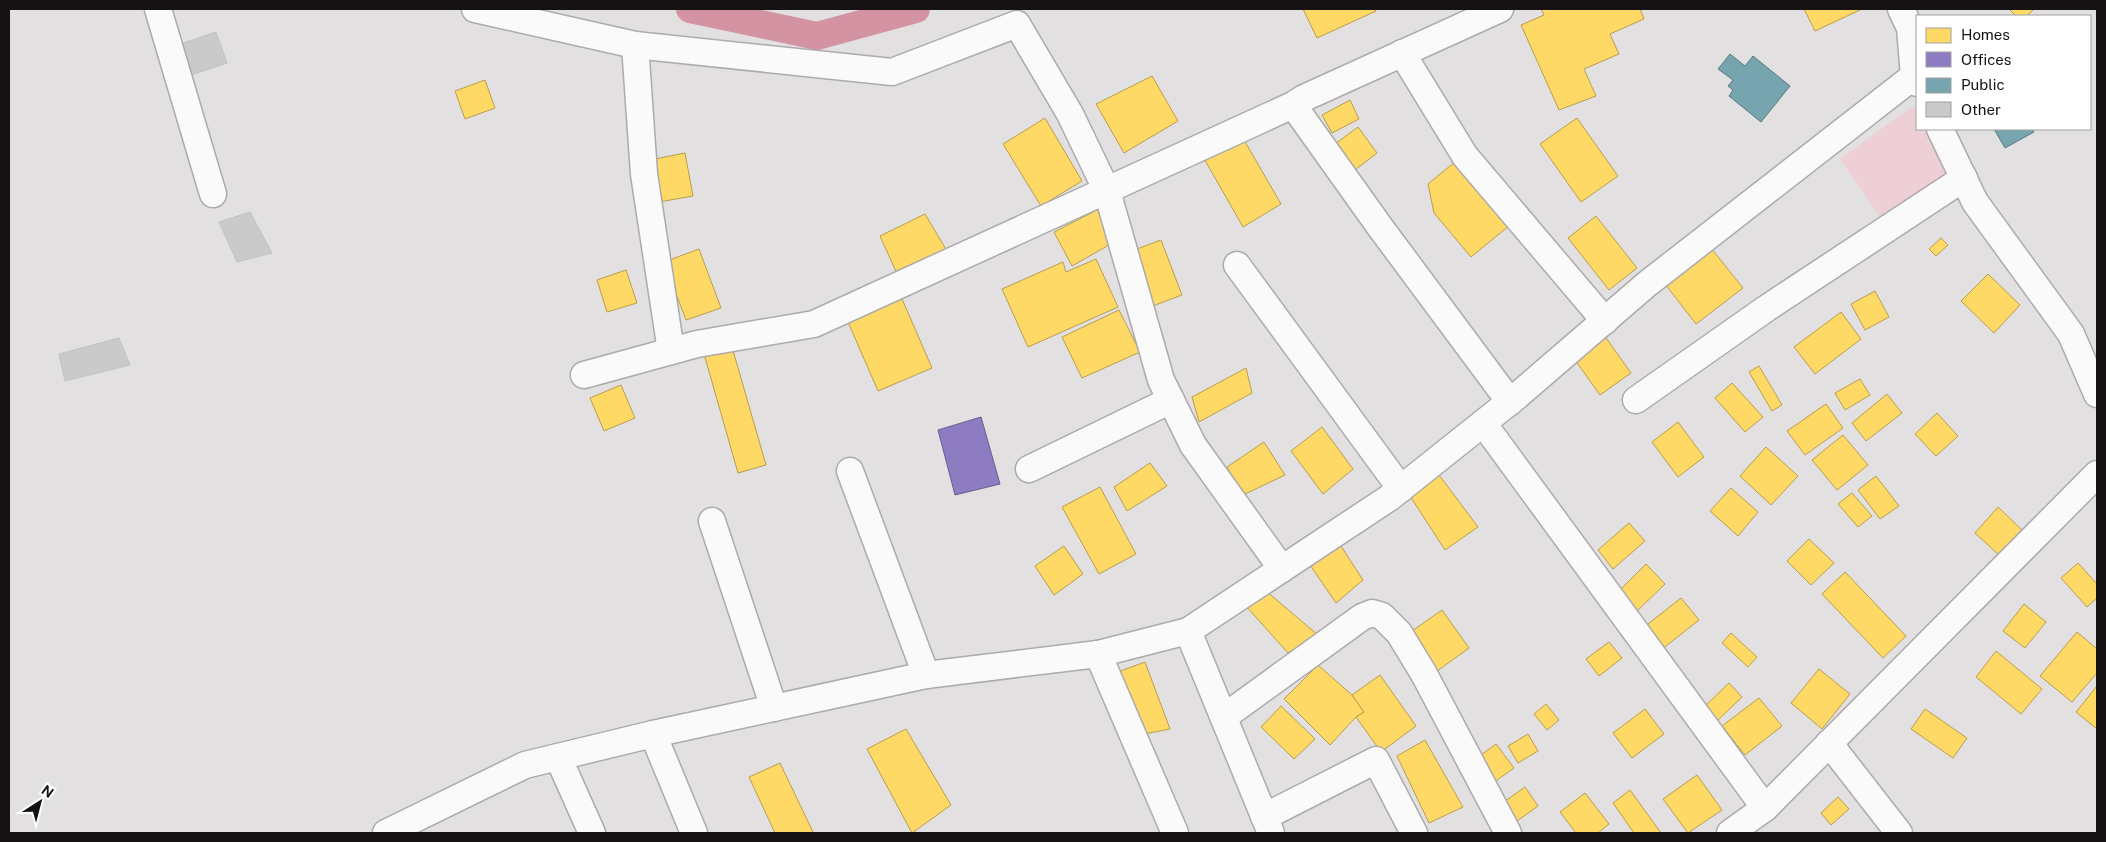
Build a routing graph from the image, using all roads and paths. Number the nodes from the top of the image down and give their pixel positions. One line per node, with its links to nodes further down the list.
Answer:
1 (158, 9): 13 (street)
2 (474, 9): 6 (street)
3 (1500, 9): 7 (street)
4 (1902, 9): 8 (street)
5 (1022, 16): 6 (street); 12 (street)
6 (634, 45): 16 (street)
7 (1402, 53): 9 (street); 15 (street)
8 (1915, 79): 15 (street)
9 (1293, 105): 12 (street); 21 (street)
10 (1940, 130): 11 (street)
11 (1964, 178): 18 (street); 20 (street)
12 (1107, 191): 16 (street); 19 (street)
13 (213, 194)
14 (1237, 264): 26 (street)
15 (1605, 320): 21 (street)
16 (672, 351): 17 (street)
17 (584, 375)
18 (2097, 394)
19 (1171, 400): 23 (street); 28 (street)
20 (1636, 400)
21 (1510, 402): 22 (street)
22 (1483, 423): 26 (street); 37 (street)
23 (1029, 469)
24 (850, 471): 31 (street)
25 (2097, 474): 35 (street)
26 (1400, 489): 28 (street)
27 (712, 521): 32 (street)
28 (1282, 569): 29 (street)
29 (1188, 630): 30 (street); 33 (street)
30 (1098, 654): 31 (street); 42 (street)
31 (926, 675): 32 (street)
32 (774, 708): 34 (street)
33 (1224, 717): 38 (street); 44 (street)
34 (653, 734): 36 (street); 41 (street)
35 (1829, 744): 37 (street); 45 (street)
36 (558, 757): 39 (street); 40 (street)
37 (1751, 824)
38 (1267, 825): 43 (street)
39 (386, 833)
40 (592, 833)
41 (694, 833)
42 (1176, 833)
43 (1414, 833)
44 (1508, 833)
45 (1899, 833)

